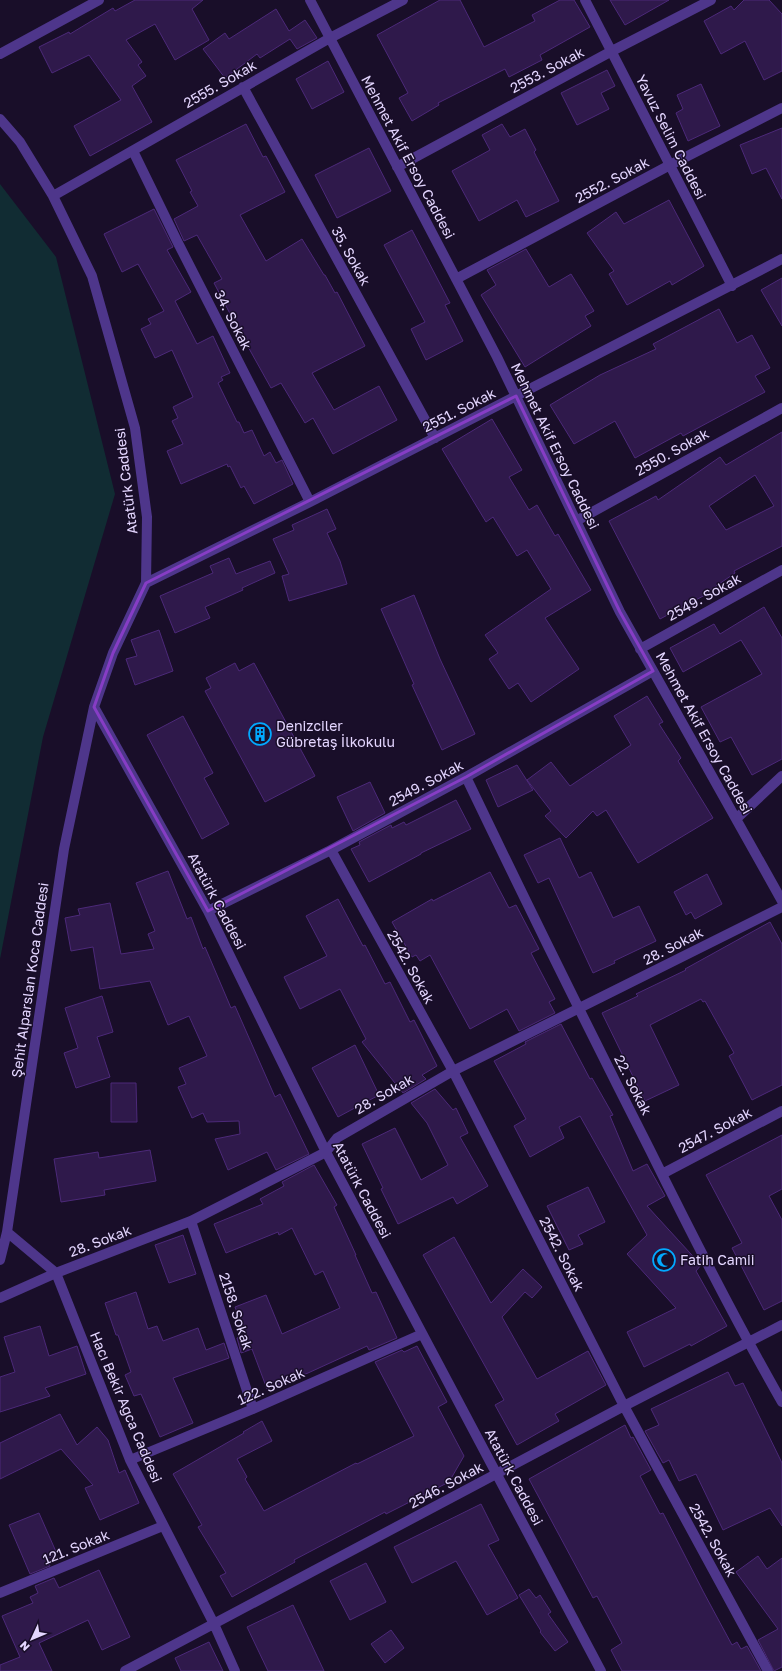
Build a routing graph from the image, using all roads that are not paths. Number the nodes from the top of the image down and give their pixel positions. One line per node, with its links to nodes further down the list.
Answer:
1 (99, 0): 8 (street)
2 (310, 0): 6 (street, Mehmet Akif Ersoy Caddesi)
3 (403, 0): 6 (street, 2555. Sokak)
4 (585, 0): 7 (street, Yavuz Selim Caddesi)
5 (711, 0): 7 (street, 2553. Sokak)
6 (330, 38): 9 (street, 2555. Sokak); 14 (street, Mehmet Akif Ersoy Caddesi)
7 (612, 51): 13 (street, Yavuz Selim Caddesi); 14 (street, 2553. Sokak)
8 (0, 54)
9 (243, 87): 12 (street, 2555. Sokak); 21 (street, 35. Sokak)
10 (782, 108): 13 (street, 2552. Sokak)
11 (0, 119): 15 (street, Atatürk Caddesi)
12 (133, 151): 15 (street, 2555. Sokak); 22 (street, 34. Sokak)
13 (670, 165): 17 (street, 2552. Sokak); 18 (street, Yavuz Selim Caddesi)
14 (397, 167): 17 (street, Mehmet Akif Ersoy Caddesi)
15 (53, 196): 25 (street, Atatürk Caddesi)
16 (782, 259): 18 (street, 2551. Sokak)
17 (456, 279): 19 (street, Mehmet Akif Ersoy Caddesi)
18 (732, 286): 19 (street, 2551. Sokak)
19 (516, 396): 21 (street, 2551. Sokak); 23 (street, Mehmet Akif Ersoy Caddesi)
20 (782, 408): 23 (street, 2550. Sokak)
21 (435, 438): 22 (street, 2551. Sokak)
22 (310, 502): 25 (street, 2551. Sokak)
23 (576, 521): 26 (street, Mehmet Akif Ersoy Caddesi)
24 (782, 570): 26 (street, 2549. Sokak)
25 (146, 583): 28 (street, Atatürk Caddesi)
26 (640, 648): 27 (street, Mehmet Akif Ersoy Caddesi)
27 (653, 671): 30 (street, 2549. Sokak); 31 (street, Mehmet Akif Ersoy Caddesi)
28 (94, 706): 35 (street, Atatürk Caddesi); 42 (street, Şehit Alparslan Koca Caddesi)
29 (782, 776): 31 (street)
30 (466, 777): 32 (street, 2549. Sokak); 36 (street, 22. Sokak)
31 (736, 819): 33 (street, Mehmet Akif Ersoy Caddesi)
32 (331, 850): 35 (street, 2549. Sokak); 37 (street, 2542. Sokak)
33 (782, 901)
34 (782, 907): 36 (street, 28. Sokak)
35 (208, 911): 39 (street, Atatürk Caddesi)
36 (579, 1009): 37 (street, 28. Sokak); 40 (street, 22. Sokak)
37 (453, 1071): 39 (street, 28. Sokak); 50 (street, 2542. Sokak)
38 (782, 1111): 40 (street, 2547. Sokak)
39 (326, 1152): 41 (street, 28. Sokak); 47 (street, Atatürk Caddesi)
40 (662, 1174): 48 (street, 22. Sokak)
41 (191, 1220): 44 (street, 28. Sokak); 51 (street, 2158. Sokak)
42 (7, 1232): 43 (street, Şehit Alparslan Koca Caddesi); 44 (street, Hacı Bekir Ağca Caddesi)
43 (0, 1260)
44 (56, 1272): 45 (street, 28. Sokak); 52 (street, Hacı Bekir Ağca Caddesi)
45 (0, 1298)
46 (782, 1325): 48 (street, 2546. Sokak)
47 (422, 1334): 51 (street, 122. Sokak); 53 (street, Atatürk Caddesi)
48 (748, 1343): 49 (street, 22. Sokak); 50 (street, 2546. Sokak)
49 (782, 1402)
50 (624, 1406): 53 (street, 2546. Sokak); 60 (street, 2542. Sokak)
51 (253, 1409): 52 (street, 122. Sokak)
52 (130, 1460): 54 (street, Hacı Bekir Ağca Caddesi)
53 (498, 1474): 56 (street, 2546. Sokak); 59 (street, Atatürk Caddesi)
54 (163, 1526): 55 (street, 121. Sokak); 56 (street, Hacı Bekir Ağca Caddesi)
55 (0, 1593)
56 (214, 1624): 57 (street, 2546. Sokak); 58 (street, Hacı Bekir Ağca Caddesi)
57 (125, 1671)
58 (235, 1671)
59 (601, 1671)
60 (768, 1671)

